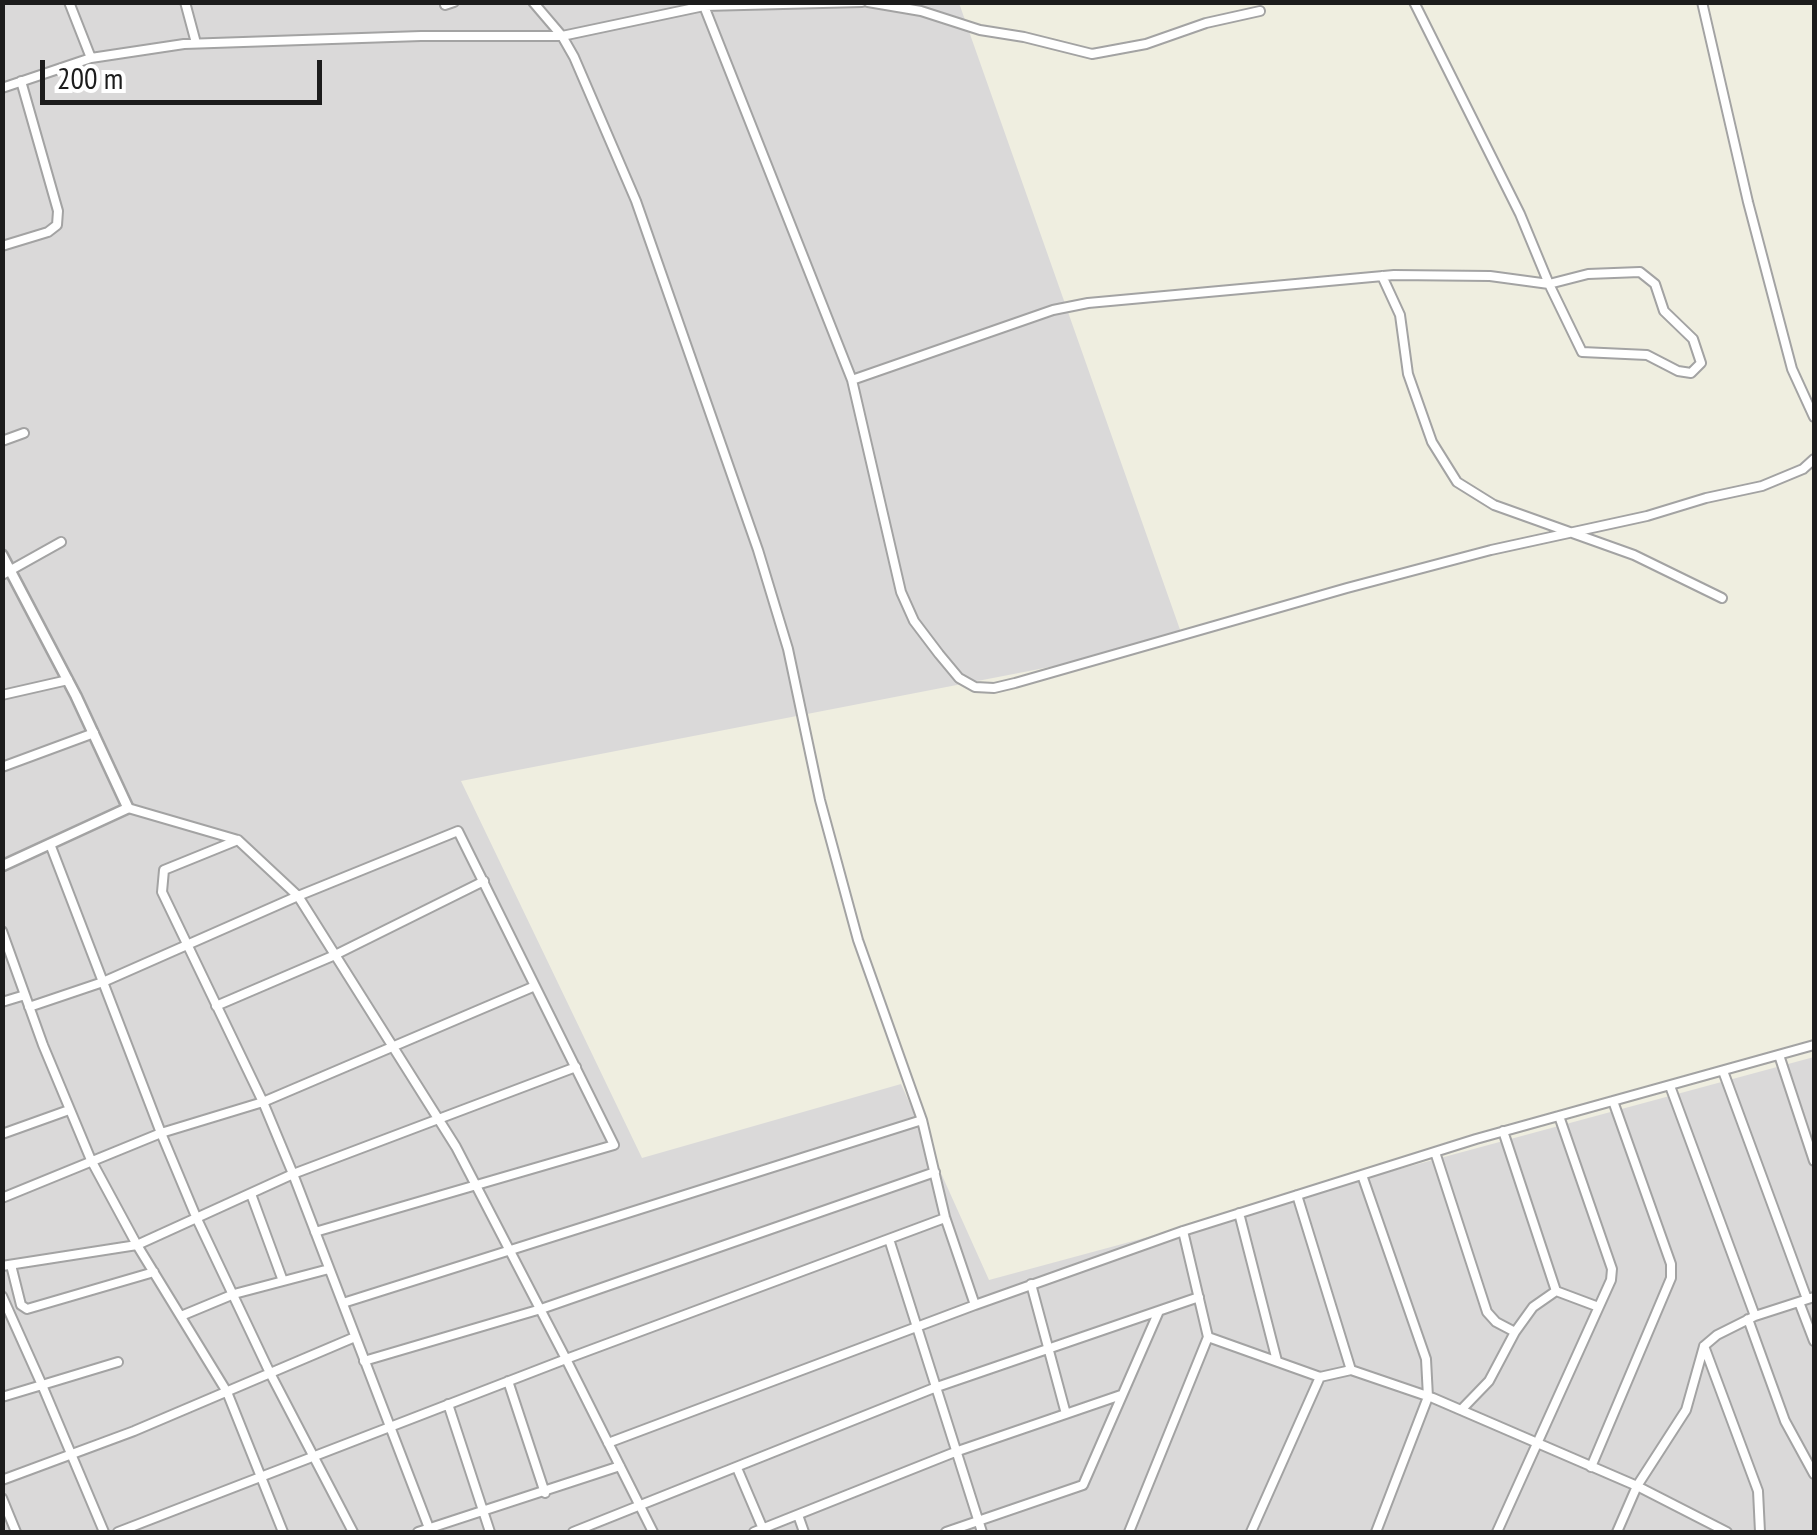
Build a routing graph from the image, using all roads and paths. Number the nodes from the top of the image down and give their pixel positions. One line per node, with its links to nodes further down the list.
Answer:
1 (69, 2): 12 (street)
2 (185, 2): 11 (street)
3 (532, 2): 10 (street)
4 (715, 2): 8 (street)
5 (865, 2): 8 (street); 9 (street)
6 (1414, 2): 17 (street)
7 (1702, 2): 19 (street)
8 (704, 6): 10 (street); 18 (street)
9 (1260, 11)
10 (562, 36): 11 (street); 58 (street)
11 (196, 43): 12 (street)
12 (91, 58): 13 (street)
13 (21, 81): 14 (street); 15 (street)
14 (2, 88)
15 (2, 246)
16 (1382, 276): 17 (street); 18 (street); 23 (street)
17 (1549, 284): 17 (street)
18 (852, 380): 23 (street)
19 (1814, 417)
20 (24, 433): 21 (street)
21 (2, 441)
22 (1814, 459): 23 (street)
23 (1574, 532): 27 (street)
24 (61, 542): 26 (street)
25 (2, 555): 26 (street)
26 (7, 574): 28 (street)
27 (1722, 598)
28 (68, 680): 29 (street); 30 (street)
29 (2, 695)
30 (94, 733): 31 (street); 32 (street)
31 (2, 767)
32 (128, 808): 33 (street); 34 (street)
33 (238, 840): 37 (street); 39 (street)
34 (50, 844): 35 (street); 41 (street)
35 (2, 866)
36 (484, 882): 37 (street); 40 (street); 42 (street)
37 (298, 896): 39 (street); 40 (street)
38 (2, 931): 43 (street)
39 (188, 946): 41 (street); 46 (street)
40 (335, 955): 46 (street); 48 (street)
41 (102, 982): 45 (street); 60 (street)
42 (535, 986): 48 (street); 50 (street)
43 (25, 995): 44 (street); 45 (street)
44 (2, 1002)
45 (29, 1006): 55 (street)
46 (216, 1006): 54 (street)
47 (1814, 1045): 49 (street)
48 (392, 1046): 54 (street); 57 (street)
49 (1779, 1055): 51 (street); 64 (street)
50 (576, 1067): 57 (street); 68 (street)
51 (1723, 1072): 52 (street); 89 (street)
52 (1670, 1086): 53 (street); 97 (street)
53 (1613, 1101): 56 (street); 129 (street)
54 (263, 1102): 60 (street); 66 (street)
55 (69, 1110): 61 (street); 63 (street)
56 (1560, 1116): 59 (street); 92 (street)
57 (437, 1118): 66 (street); 68 (street)
58 (922, 1120): 65 (street); 79 (street)
59 (1503, 1131): 62 (street); 85 (street)
60 (161, 1133): 63 (street); 74 (street)
61 (2, 1134)
62 (1435, 1152): 67 (street); 99 (street)
63 (91, 1160): 71 (street); 78 (street)
64 (1814, 1161)
65 (935, 1172): 73 (street); 93 (street)
66 (293, 1174): 69 (street); 76 (street)
67 (1362, 1175): 70 (street); 118 (street)
68 (476, 1183): 76 (street); 79 (street)
69 (251, 1194): 74 (street); 83 (street)
70 (1297, 1195): 72 (street); 109 (street)
71 (2, 1198)
72 (1239, 1214): 75 (street); 107 (street)
73 (945, 1218): 77 (street); 91 (street)
74 (198, 1219): 78 (street); 86 (street)
75 (1184, 1231): 84 (street); 88 (street)
76 (315, 1232): 81 (street)
77 (889, 1238): 98 (street); 105 (street)
78 (137, 1245): 80 (street); 82 (street)
79 (510, 1250): 90 (street); 93 (street)
80 (7, 1265): 82 (street)
81 (329, 1269): 83 (street); 90 (street)
82 (154, 1272): 96 (street)
83 (283, 1281): 86 (street)
84 (1032, 1284): 91 (street); 104 (street)
85 (1556, 1291): 92 (street); 99 (street)
86 (234, 1294): 96 (street); 110 (street)
87 (2, 1296): 94 (street)
88 (1199, 1297): 95 (street); 100 (street)
89 (1807, 1299): 97 (street); 102 (street)
90 (343, 1303): 101 (street)
91 (975, 1305): 98 (street)
92 (1596, 1306): 124 (street)
93 (540, 1309): 105 (street); 106 (street)
94 (5, 1310): 113 (street)
95 (1159, 1311): 104 (street); 116 (street)
96 (182, 1316): 115 (street)
97 (1752, 1318): 103 (street); 131 (street)
98 (916, 1327): 114 (street); 123 (street)
99 (1514, 1332): 120 (street)
100 (1208, 1336): 107 (street); 155 (street)
101 (355, 1338): 106 (street); 110 (street)
102 (1814, 1340)
103 (1704, 1346): 134 (street); 161 (street)
104 (1048, 1349): 114 (street); 121 (street)
105 (566, 1359): 112 (street); 123 (street)
106 (364, 1360): 122 (street)
107 (1276, 1361): 111 (street)
108 (118, 1362): 113 (street)
109 (1351, 1370): 111 (street); 118 (street)
110 (270, 1372): 115 (street); 127 (street)
111 (1320, 1377): 156 (street)
112 (508, 1381): 119 (street); 135 (street)
113 (42, 1385): 117 (street); 126 (street)
114 (934, 1388): 125 (street); 130 (street)
115 (228, 1392): 126 (street); 132 (street)
116 (1121, 1395): 121 (street); 140 (street)
117 (2, 1397)
118 (1428, 1397): 120 (street); 157 (street)
119 (448, 1404): 122 (street); 138 (street)
120 (1460, 1410): 124 (street)
121 (1066, 1414): 125 (street)
122 (389, 1427): 127 (street); 141 (street)
123 (608, 1443): 128 (street)
124 (1536, 1444): 129 (street); 158 (street)
125 (955, 1452): 139 (street); 140 (street)
126 (72, 1454): 133 (street); 144 (street)
127 (314, 1456): 132 (street); 147 (street)
128 (620, 1466): 135 (street); 137 (street)
129 (1591, 1467): 134 (street)
130 (737, 1468): 137 (street); 142 (street)
131 (1814, 1474)
132 (261, 1475): 145 (street); 146 (street)
133 (2, 1480)
134 (1637, 1486): 159 (street); 160 (street)
135 (544, 1493): 138 (street)
136 (2, 1498): 143 (street)
137 (640, 1508): 150 (street); 151 (street)
138 (482, 1510): 141 (street); 149 (street)
139 (798, 1515): 142 (street); 152 (street)
140 (978, 1521): 153 (street); 154 (street)
141 (429, 1528): 148 (street)
142 (758, 1531)
143 (16, 1532)
144 (104, 1532)
145 (118, 1532)
146 (283, 1532)
147 (353, 1532)
148 (418, 1532)
149 (490, 1532)
150 (573, 1532)
151 (653, 1532)
152 (804, 1532)
153 (946, 1532)
154 (982, 1532)
155 (1129, 1532)
156 (1252, 1532)
157 (1376, 1532)
158 (1497, 1532)
159 (1617, 1532)
160 (1728, 1532)
161 (1760, 1532)

